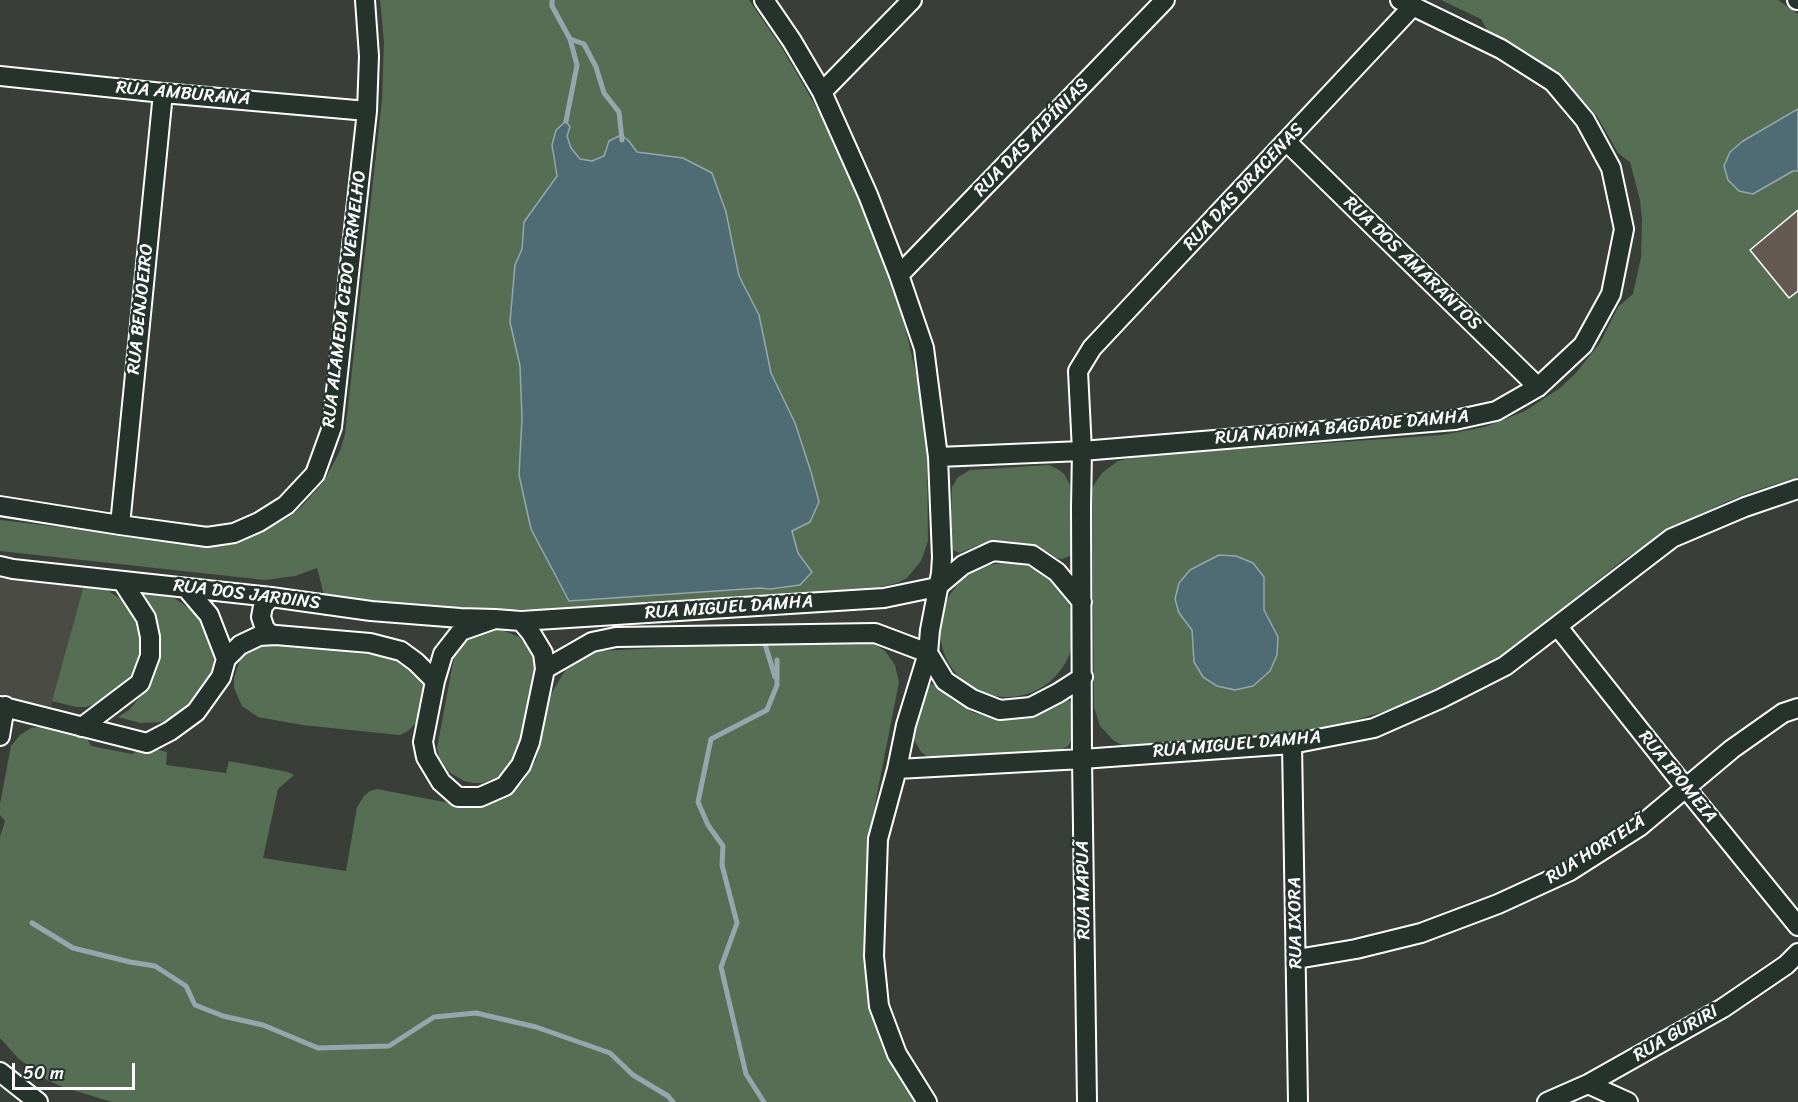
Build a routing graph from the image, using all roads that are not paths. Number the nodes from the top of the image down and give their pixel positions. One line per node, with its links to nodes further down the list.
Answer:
1 (365, 0): 9 (street, RUA ALAMEDA CEDO VERMELHO)
2 (764, 0): 7 (street)
3 (912, 0): 7 (street)
4 (1165, 0): 11 (street, RUA DAS ALPÍNIAS)
5 (1407, 3): 10 (street, RUA DAS DRACENAS); 12 (street, RUA NADIMA BAGDADE DAMHA)
6 (0, 76): 8 (street, RUA AMBURANA)
7 (822, 92): 11 (street)
8 (163, 93): 9 (street, RUA AMBURANA); 17 (street, RUA BENJOEIRO)
9 (367, 111): 17 (street, RUA ALAMEDA CEDO VERMELHO)
10 (1287, 142): 12 (street, RUA DOS AMARANTOS); 13 (street, RUA DAS DRACENAS)
11 (899, 275): 14 (street)
12 (1538, 387): 13 (street, RUA NADIMA BAGDADE DAMHA)
13 (1082, 451): 14 (street, RUA NADIMA BAGDADE DAMHA); 23 (street)
14 (938, 457): 19 (street)
15 (1798, 489): 27 (street, RUA MIGUEL DAMHA)
16 (0, 506): 17 (street, RUA ALAMEDA CEDO VERMELHO)
17 (120, 525)
18 (0, 566): 20 (street, RUA DOS JARDINS)
19 (939, 580): 23 (street); 26 (street, RUA MIGUEL DAMHA); 30 (street)
20 (122, 581): 21 (street, RUA DOS JARDINS); 37 (street)
21 (186, 588): 22 (street, RUA DOS JARDINS); 31 (street)
22 (271, 597): 24 (street, RUA DOS JARDINS); 28 (street)
23 (1082, 602): 33 (street)
24 (371, 611): 25 (street, RUA DOS JARDINS); 29 (street)
25 (495, 619): 26 (street); 34 (street)
26 (521, 621): 32 (street)
27 (1558, 627): 39 (street, RUA MIGUEL DAMHA); 42 (street, RUA IPOMEIA)
28 (272, 635): 29 (street); 31 (street)
29 (370, 643): 34 (street)
30 (928, 653): 32 (street, RUA MIGUEL DAMHA); 33 (street); 41 (street)
31 (226, 659): 37 (street)
32 (545, 669): 34 (street)
33 (1083, 677): 40 (street, RUA MAPUÃ)
34 (435, 681)
35 (2, 706): 37 (street); 38 (street)
36 (1798, 708): 42 (street, RUA HORTELÃ)
37 (82, 727)
38 (0, 736)
39 (1292, 744): 40 (street, RUA MIGUEL DAMHA); 45 (street, RUA IXORA)
40 (1082, 759): 41 (street, RUA MIGUEL DAMHA); 50 (street, RUA MAPUÃ)
41 (897, 769): 49 (street)
42 (1685, 788): 43 (street, RUA IPOMEIA); 45 (street, RUA HORTELÃ)
43 (1798, 926)
44 (1798, 953): 47 (street, RUA GURIRI)
45 (1297, 959): 51 (street, RUA IXORA)
46 (0, 1072): 48 (street)
47 (1588, 1084): 52 (street, RUA GURIRI); 53 (street)
48 (38, 1102)
49 (927, 1102)
50 (1087, 1102)
51 (1298, 1102)
52 (1547, 1102)
53 (1628, 1102)

